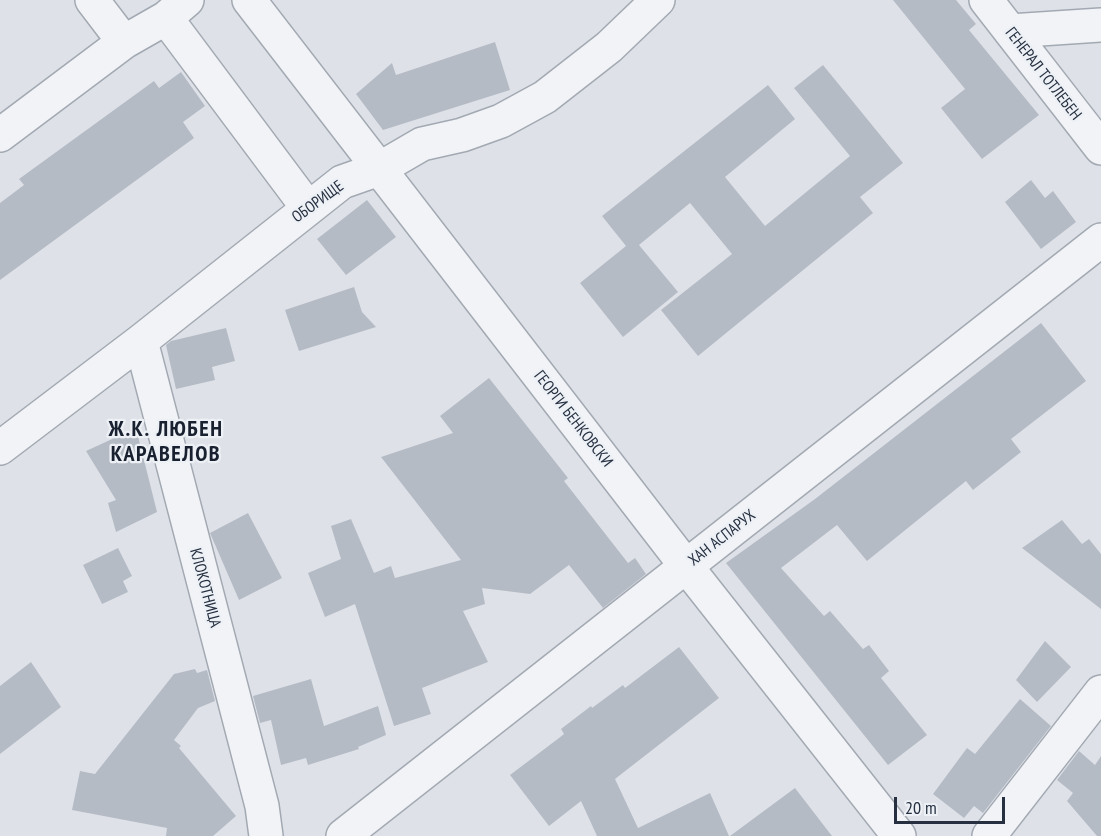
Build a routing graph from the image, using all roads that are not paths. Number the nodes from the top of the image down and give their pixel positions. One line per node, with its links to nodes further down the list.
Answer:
1 (92, 0): 8 (street)
2 (249, 0): 11 (street, ГЕОРГИ БЕНКОВСКИ)
3 (658, 0): 11 (street, ОБОРИЩЕ)
4 (986, 0): 7 (street, ГЕНЕРАЛ ТОТЛЕБЕН)
5 (176, 9): 8 (street); 12 (street)
6 (1101, 25): 7 (street)
7 (1010, 31): 10 (street, ГЕНЕРАЛ ТОТЛЕБЕН)
8 (124, 42): 9 (street)
9 (0, 135)
10 (1101, 148)
11 (379, 169): 12 (street, ОБОРИЩЕ); 16 (street, ГЕОРГИ БЕНКОВСКИ)
12 (308, 207): 14 (street, ОБОРИЩЕ)
13 (1101, 240): 16 (street, ХАН АСПАРУХ)
14 (141, 341): 15 (street, ОБОРИЩЕ); 18 (street, КЛОКОТНИЦА)
15 (0, 448)
16 (686, 566): 19 (street, ХАН АСПАРУХ); 20 (street, ГЕОРГИ БЕНКОВСКИ)
17 (1101, 692): 21 (street)
18 (266, 836)
19 (343, 836)
20 (899, 836)
21 (989, 836)

